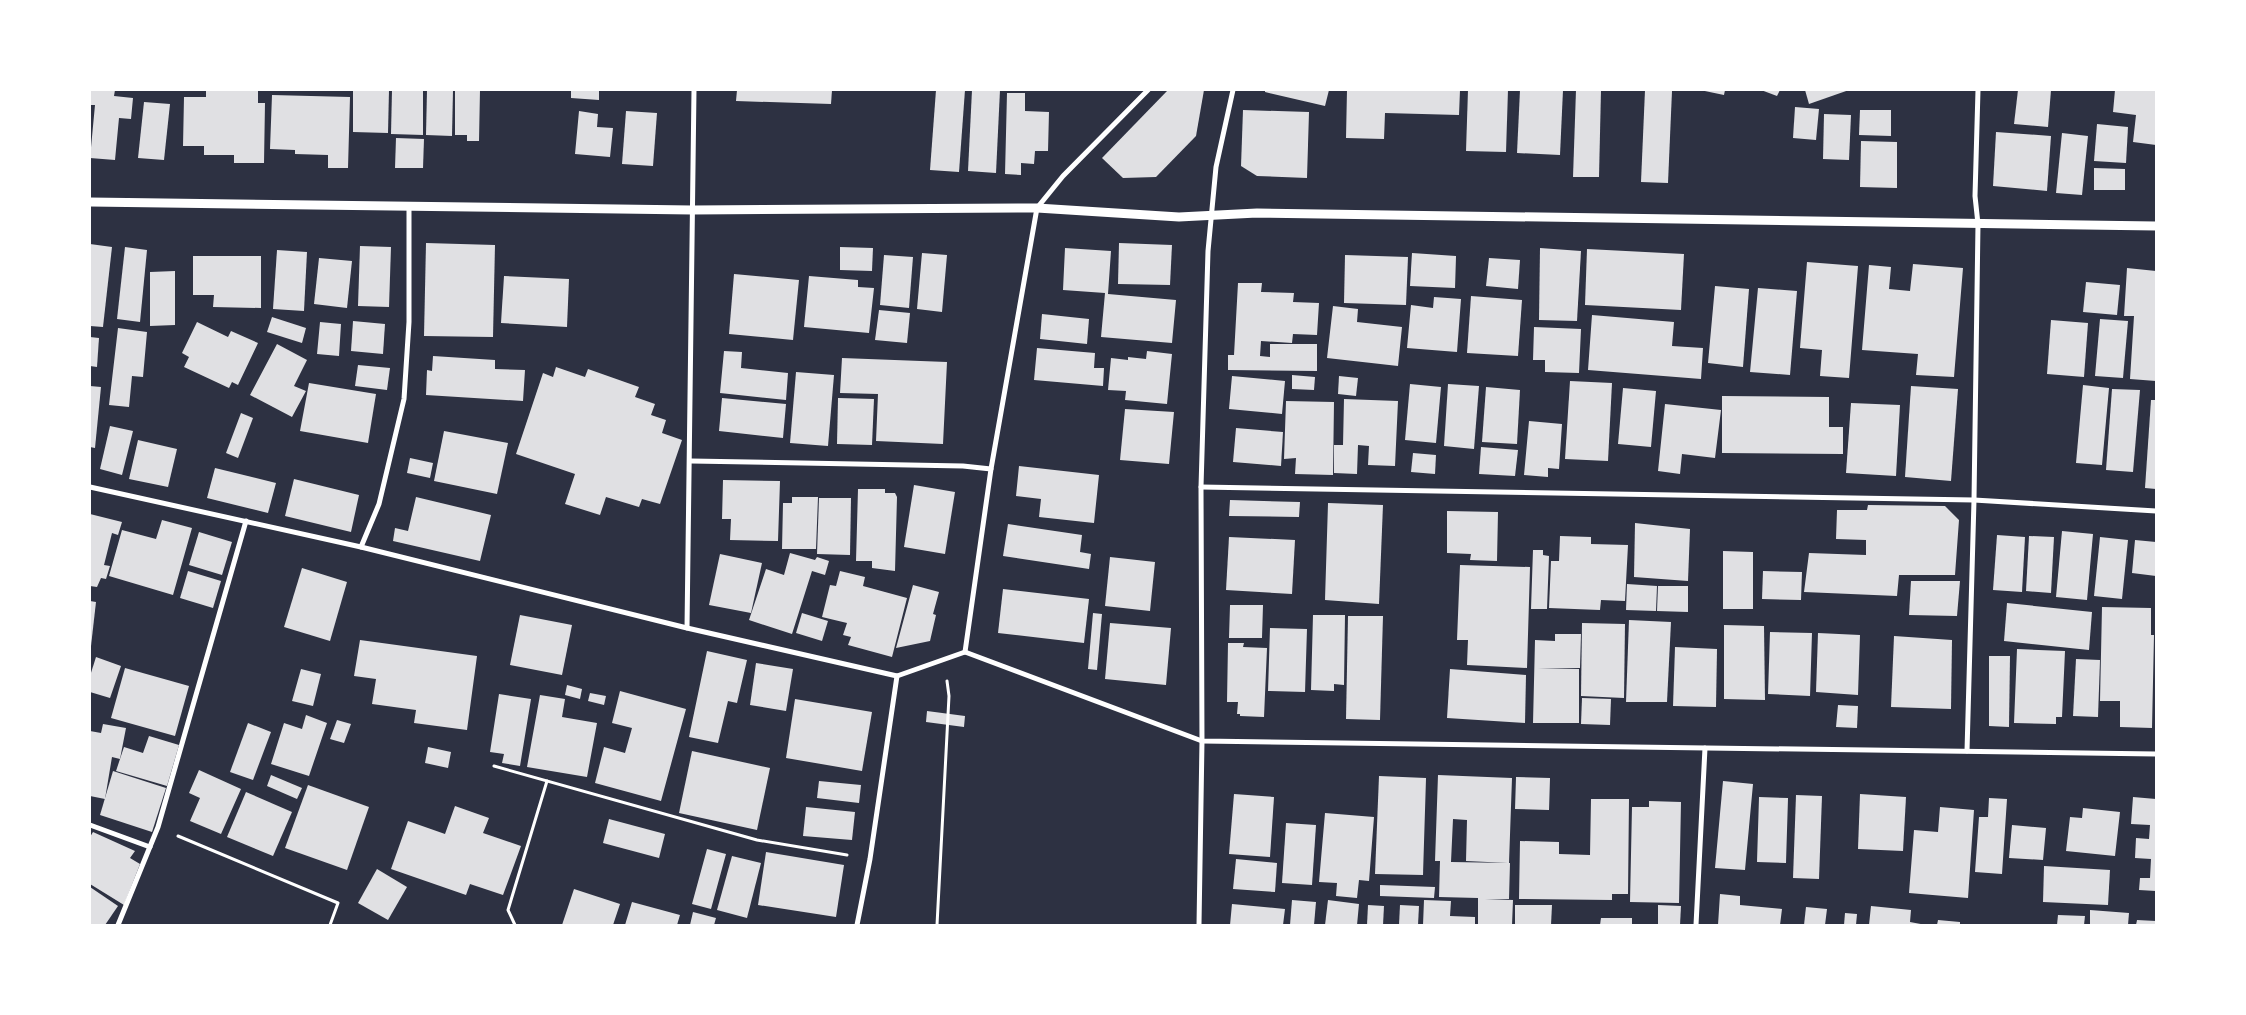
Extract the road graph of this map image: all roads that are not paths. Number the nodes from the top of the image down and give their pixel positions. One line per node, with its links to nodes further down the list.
1 (694, 90): 8 (street)
2 (1148, 90): 7 (street)
3 (1232, 90): 9 (street)
4 (1978, 90): 10 (street)
5 (90, 202): 6 (street)
6 (409, 207): 8 (street); 19 (street)
7 (1037, 208): 8 (street); 9 (street); 13 (street)
8 (692, 210): 12 (street)
9 (1211, 216): 10 (street); 15 (street)
10 (1978, 224): 11 (street); 16 (street)
11 (2156, 226)
12 (690, 461): 13 (street); 20 (street)
13 (991, 469): 21 (street)
14 (90, 487): 18 (street)
15 (1200, 487): 16 (street); 23 (street)
16 (1974, 500): 17 (street); 25 (street)
17 (2156, 511)
18 (246, 522): 19 (street); 28 (street)
19 (362, 547): 20 (street)
20 (687, 628): 22 (street)
21 (965, 652): 22 (street); 23 (street)
22 (897, 676): 30 (street)
23 (1202, 740): 24 (street); 31 (street)
24 (1705, 748): 25 (street); 32 (street)
25 (1967, 752): 26 (street)
26 (2156, 754)
27 (90, 825): 28 (street)
28 (150, 847): 29 (street)
29 (118, 925)
30 (856, 925)
31 (1199, 925)
32 (1696, 925)

